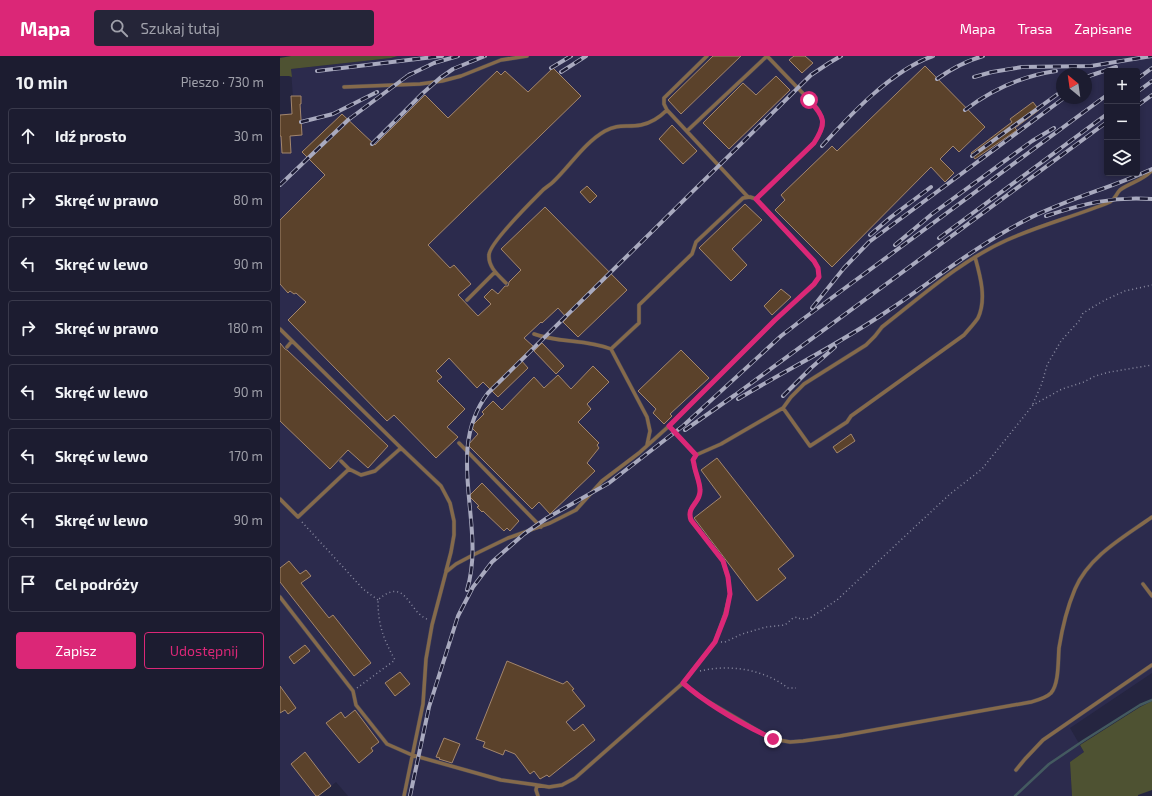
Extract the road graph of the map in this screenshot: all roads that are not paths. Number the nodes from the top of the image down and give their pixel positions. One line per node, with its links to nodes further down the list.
1 (527, 56): 4 (lane)
2 (707, 56): 5 (lane)
3 (767, 56): 6 (lane); 9 (lane)
4 (344, 87)
5 (667, 110): 6 (lane); 11 (lane)
6 (687, 131): 8 (lane)
7 (1152, 170): 10 (lane)
8 (748, 197): 9 (lane); 18 (lane)
9 (756, 199): 20 (lane)
10 (975, 257): 19 (lane); 19 (lane)
11 (495, 272): 12 (lane); 13 (lane)
12 (506, 283)
13 (467, 300)
14 (280, 329): 16 (lane)
15 (534, 334): 18 (lane)
16 (292, 341): 17 (lane); 23 (lane)
17 (287, 347)
18 (611, 349): 22 (lane)
19 (783, 408): 24 (lane)
20 (669, 426): 22 (lane); 24 (lane)
21 (459, 443): 29 (lane)
22 (646, 446): 29 (lane)
23 (401, 448): 26 (lane); 30 (lane)
24 (696, 455): 35 (lane)
25 (341, 460): 26 (lane)
26 (349, 469): 27 (lane)
27 (280, 499)
28 (1152, 517): 35 (lane)
29 (541, 527): 30 (lane)
30 (446, 572): 36 (lane)
31 (1143, 584): 32 (lane)
32 (1152, 596)
33 (280, 597): 36 (lane)
34 (1152, 665): 37 (lane)
35 (683, 683): 38 (lane)
36 (412, 755): 38 (lane); 39 (lane)
37 (1016, 770)
38 (537, 785): 40 (lane)
39 (404, 796)
40 (538, 796)

